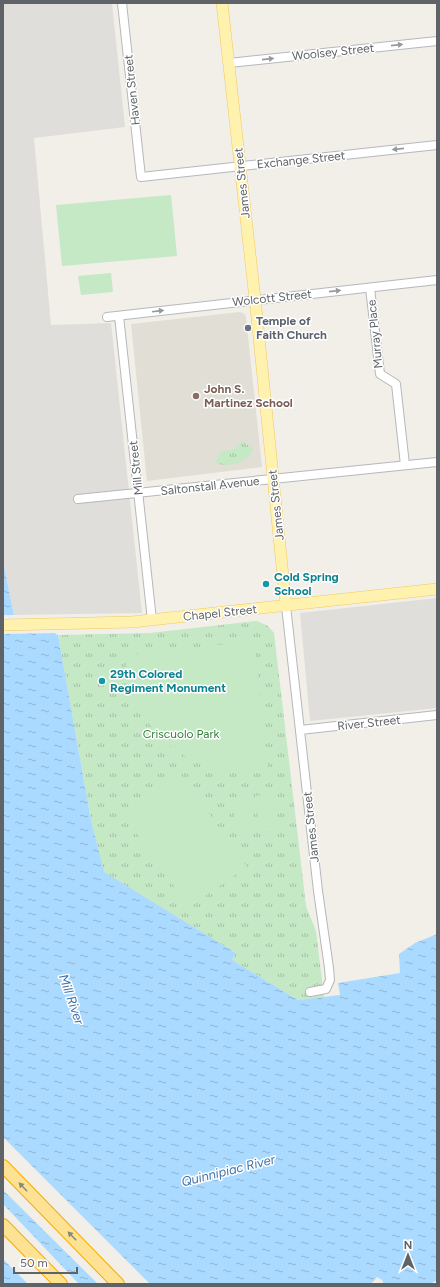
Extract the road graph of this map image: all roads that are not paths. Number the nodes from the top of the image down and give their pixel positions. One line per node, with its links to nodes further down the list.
1 (122, 3): 7 (street, Haven Street)
2 (222, 3): 4 (main road, James Street)
3 (437, 41): 4 (street, Woolsey Street, one-way to 3)
4 (229, 63): 6 (main road, James Street)
5 (437, 145): 6 (street, Exchange Street, one-way to 6)
6 (240, 166): 7 (street, Exchange Street); 10 (main road, James Street)
7 (141, 177)
8 (437, 280): 9 (street, Wolcott Street)
9 (370, 288): 10 (street, Wolcott Street, one-way to 9); 14 (street, Murray Place)
10 (255, 300): 11 (street, Wolcott Street, one-way to 10); 15 (main road, James Street)
11 (119, 316): 12 (street, Wolcott Street); 16 (street, Mill Street)
12 (107, 317)
13 (437, 462): 14 (street, Saltonstall Avenue)
14 (405, 465): 15 (street, Saltonstall Avenue)
15 (274, 479): 16 (street, Saltonstall Avenue); 19 (main road, James Street)
16 (138, 493): 17 (street, Saltonstall Avenue); 20 (street, Mill Street)
17 (78, 499)
18 (437, 589): 19 (main road, Chapel Street)
19 (286, 606): 20 (main road, Chapel Street); 23 (street, James Street)
20 (152, 620): 21 (main road, Chapel Street)
21 (3, 625)
22 (437, 715): 23 (street, River Street)
23 (300, 730): 24 (street, James Street)
24 (310, 992)
25 (3, 1166): 28 (highway, one-way to 25)
26 (3, 1225): 27 (highway)
27 (61, 1284)
28 (118, 1284)

